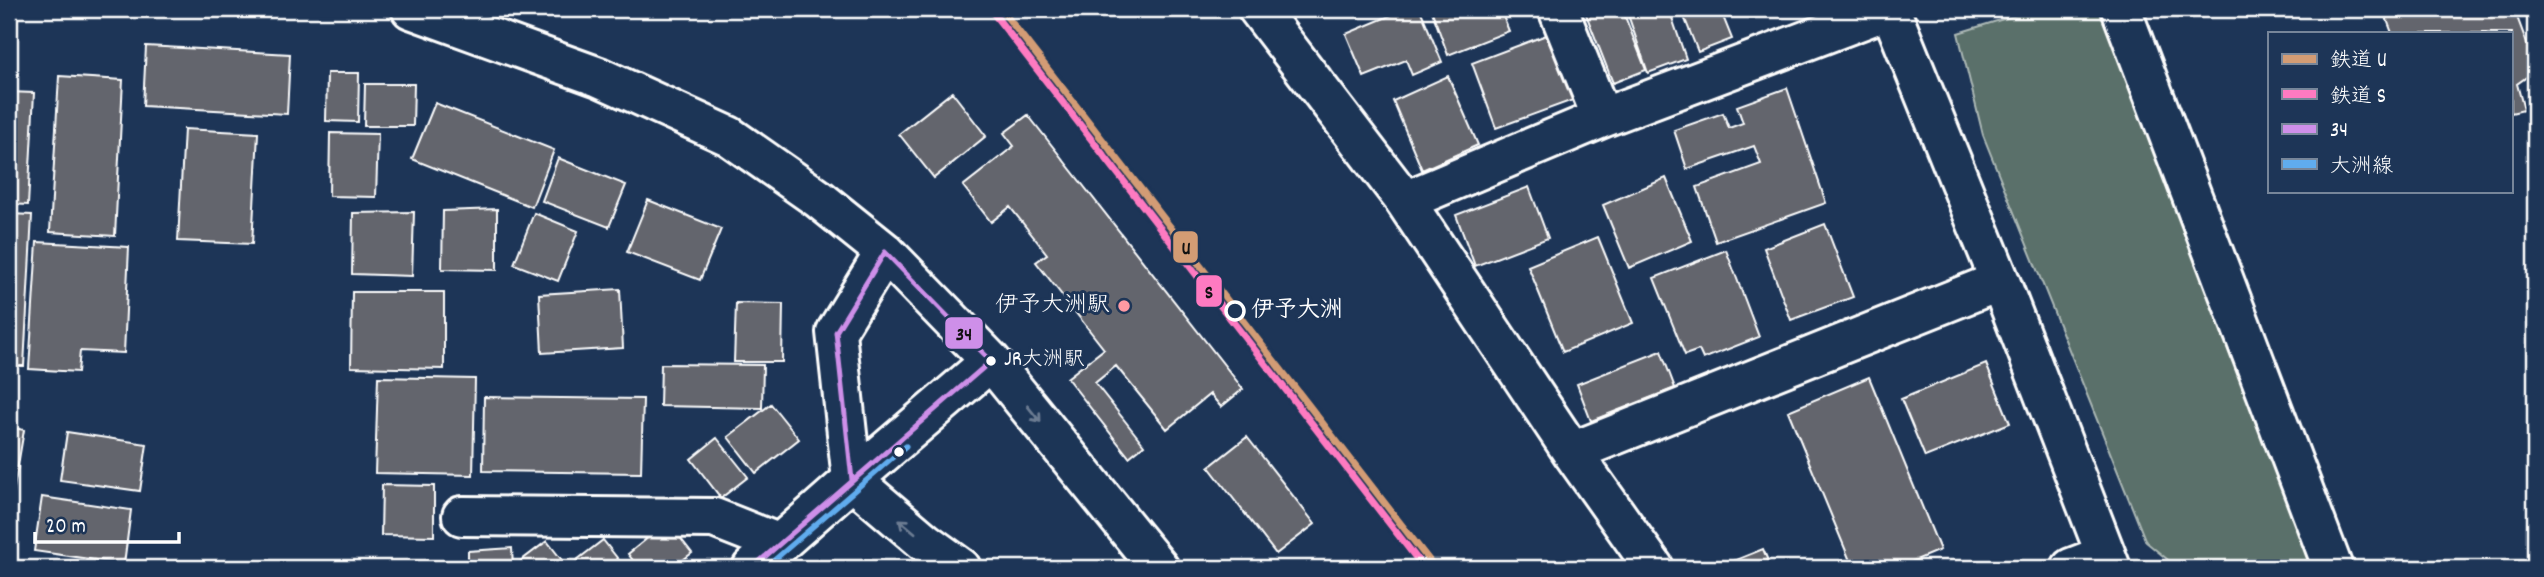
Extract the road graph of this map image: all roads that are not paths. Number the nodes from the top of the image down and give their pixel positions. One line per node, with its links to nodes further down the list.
1 (411, 9): 8 (street)
2 (1258, 9): 7 (street)
3 (1558, 9): 6 (street)
4 (1890, 9): 6 (street); 9 (street)
5 (2121, 9): 20 (street)
6 (1602, 118): 7 (street)
7 (1405, 201): 11 (street)
8 (885, 252): 10 (street); 12 (street)
9 (2000, 281): 11 (street); 15 (street)
10 (991, 361): 12 (street); 18 (street, one-way to 18)
11 (1572, 452): 19 (street)
12 (852, 480): 14 (street); 17 (street, one-way to 12)
13 (462, 516): 14 (street)
14 (780, 544): 16 (street)
15 (2096, 564)
16 (752, 568)
17 (961, 568)
18 (1159, 568)
19 (1654, 568)
20 (2333, 568)

